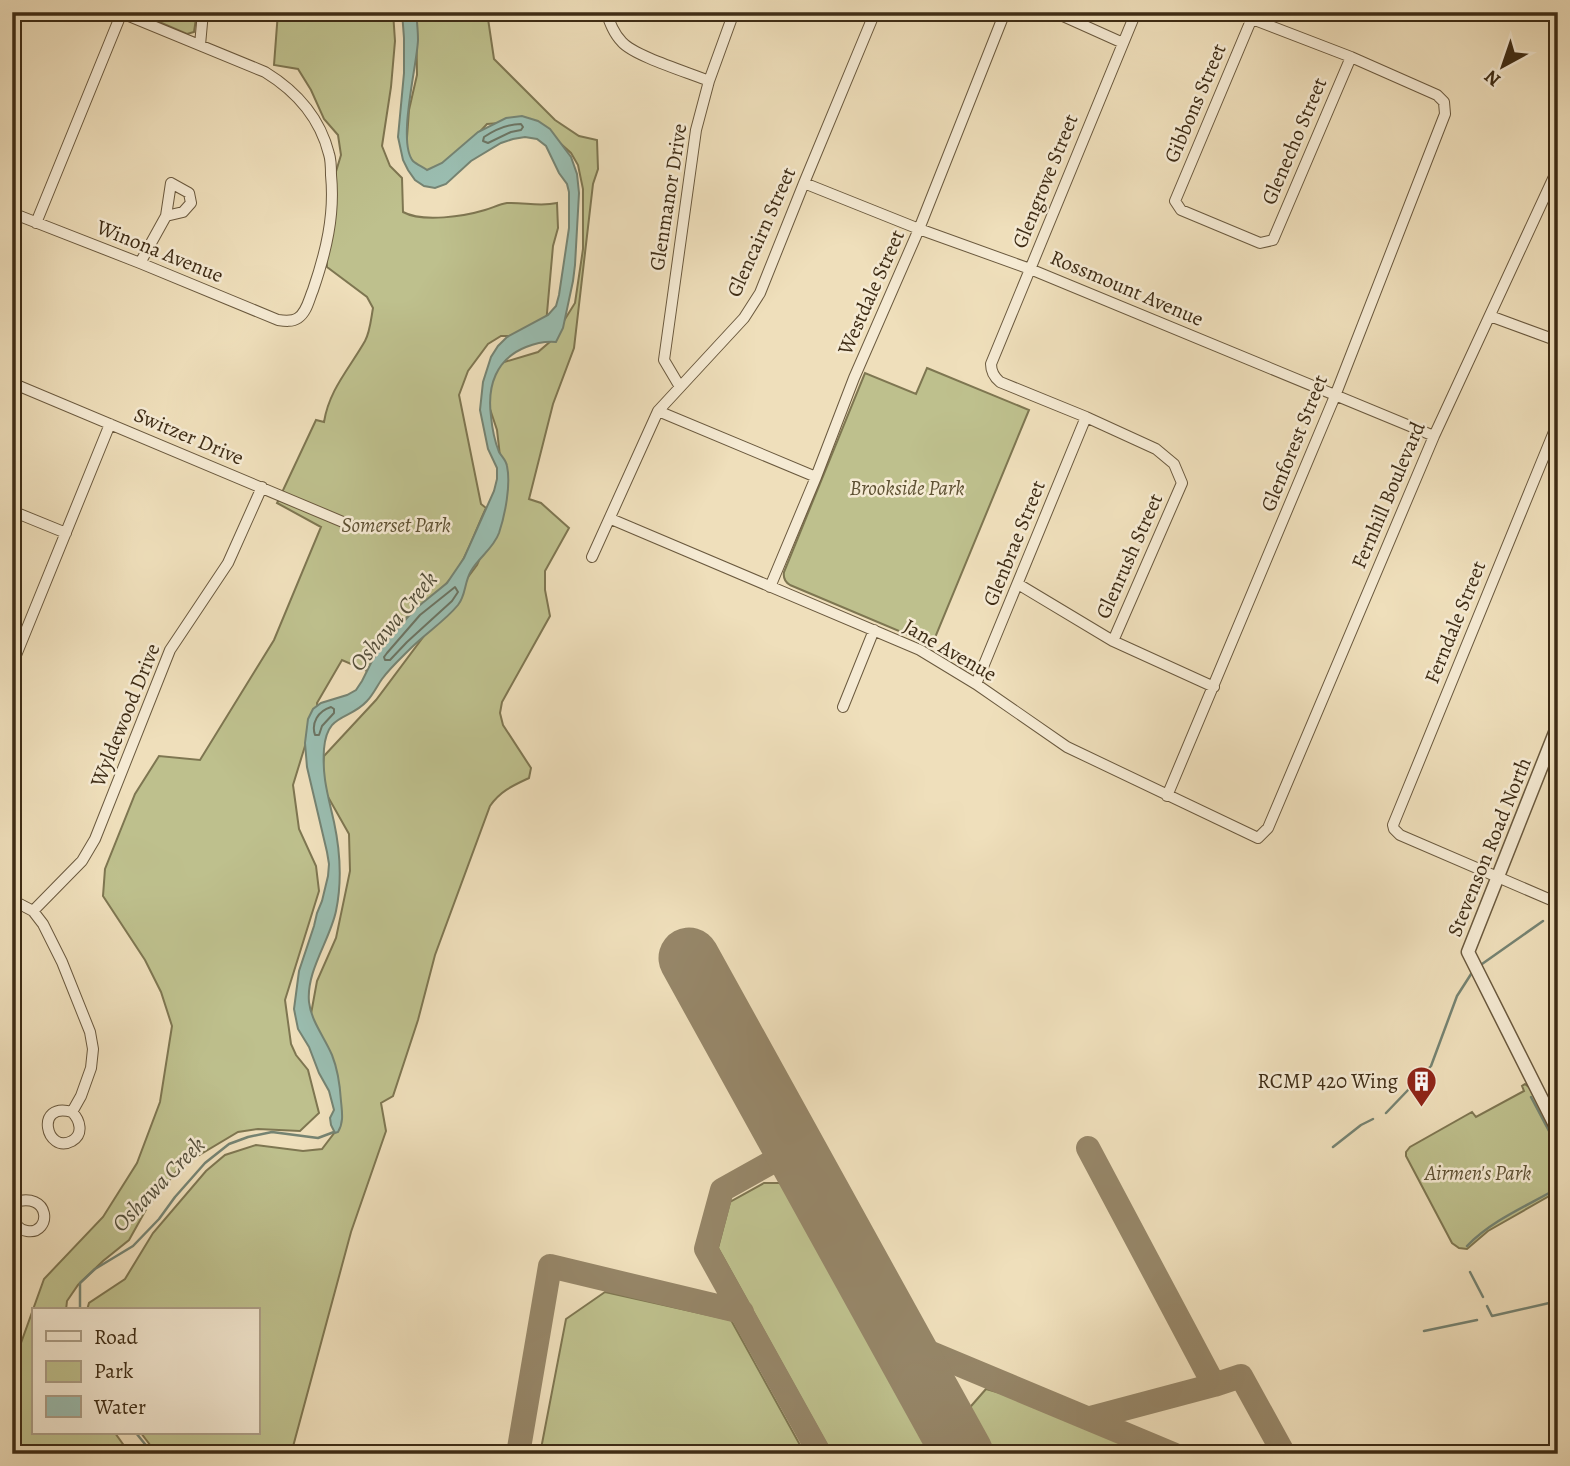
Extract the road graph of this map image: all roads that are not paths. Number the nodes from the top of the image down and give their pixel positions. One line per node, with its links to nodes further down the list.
1 (203, 12): 12 (street)
2 (606, 12): 14 (street)
3 (734, 12): 14 (street, Glenmanor Drive)
4 (875, 12): 16 (street, Glencairn Street)
5 (1005, 12): 20 (street, Westdale Street)
6 (1054, 12): 11 (street)
7 (1136, 12): 11 (street, Glengrove Street)
8 (1234, 12): 10 (street)
9 (121, 13): 12 (street); 19 (street)
10 (1254, 15): 13 (street); 21 (street, Gibbons Street)
11 (1123, 43): 23 (street, Glengrove Street)
12 (200, 45): 22 (street, Winona Avenue)
13 (1351, 57): 21 (street, Glenecho Street); 28 (street, Glenforest Street)
14 (709, 81): 27 (street, Glenmanor Drive)
15 (1558, 168): 24 (street, Fernhill Boulevard)
16 (804, 183): 20 (street, Rossmount Avenue); 27 (street, Glencairn Street)
17 (12, 213): 19 (street, Winona Avenue)
18 (166, 216): 22 (street)
19 (36, 223): 22 (street, Winona Avenue)
20 (919, 229): 23 (street, Rossmount Avenue); 34 (street, Westdale Street)
21 (1273, 240)
22 (140, 263)
23 (1030, 269): 28 (street, Rossmount Avenue); 30 (street, Glengrove Street)
24 (1490, 316): 25 (street); 33 (street, Fernhill Boulevard)
25 (1558, 341)
26 (12, 383): 32 (street, Switzer Drive)
27 (680, 387): 29 (street, Glencairn Street)
28 (1335, 396): 33 (street, Rossmount Avenue); 47 (street, Glenforest Street)
29 (658, 411): 34 (street); 37 (street, Glencairn Street)
30 (1086, 417): 41 (street, Glenbrae Street); 44 (street, Glenrush Street)
31 (1558, 422): 52 (street, Ferndale Street)
32 (110, 424): 35 (street, Switzer Drive); 39 (street)
33 (1434, 436): 51 (street, Fernhill Boulevard)
34 (816, 477): 42 (street, Westdale Street)
35 (262, 487): 38 (street, Switzer Drive); 55 (street, Wyldewood Drive)
36 (12, 511): 39 (street)
37 (611, 519): 40 (street, Glencairn Street); 42 (street, Jane Avenue)
38 (350, 525)
39 (66, 533): 45 (street)
40 (592, 557)
41 (1018, 584): 44 (street); 46 (street, Glenbrae Street)
42 (770, 587): 43 (street, Jane Avenue)
43 (874, 631): 46 (street, Jane Avenue); 48 (street)
44 (1113, 640): 47 (street)
45 (12, 665)
46 (976, 684): 50 (street, Jane Avenue)
47 (1214, 687): 50 (street, Glenforest Street)
48 (843, 707)
49 (1558, 725): 52 (street, Stevenson Road North)
50 (1167, 796): 51 (street, Jane Avenue)
51 (1258, 838)
52 (1499, 876): 54 (street); 57 (street, Stevenson Road North)
53 (12, 900): 55 (street)
54 (1558, 903)
55 (33, 911): 56 (street)
56 (72, 1112)
57 (1558, 1131)
58 (12, 1203): 59 (street)
59 (12, 1216)

